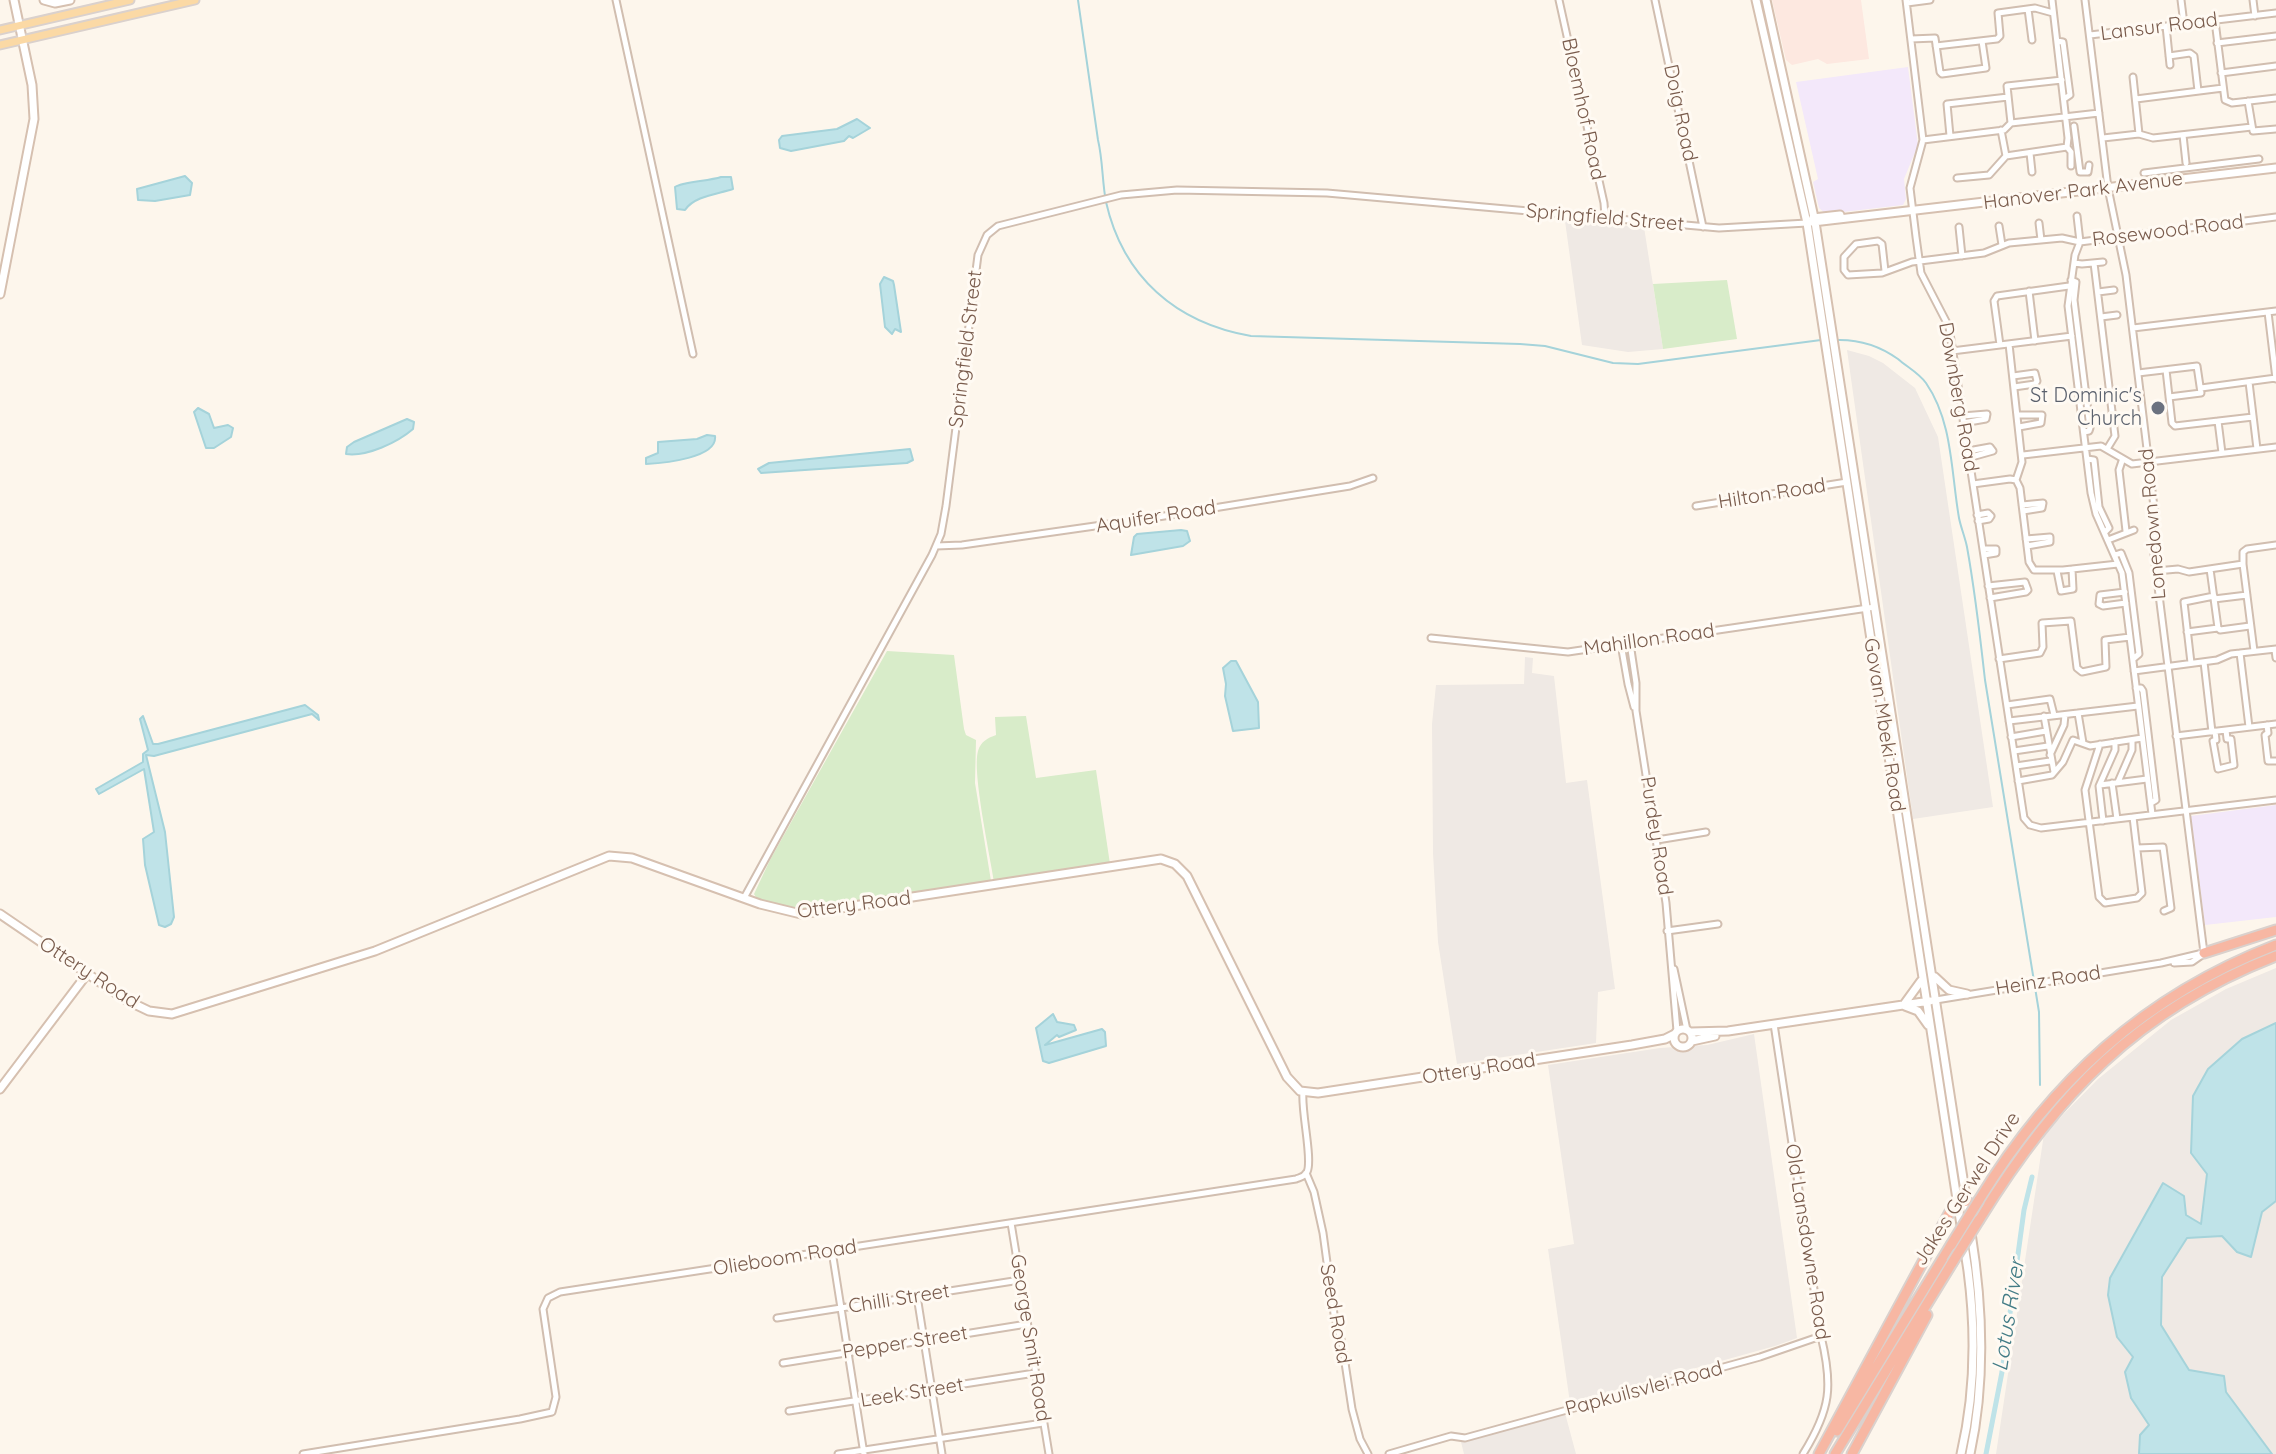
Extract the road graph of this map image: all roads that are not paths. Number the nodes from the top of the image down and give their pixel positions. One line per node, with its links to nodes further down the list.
1 (14, 0): 23 (street)
2 (44, 0): 3 (street)
3 (70, 0)
4 (130, 0): 23 (main road)
5 (195, 0): 29 (main road)
6 (616, 0): 113 (street)
7 (1559, 0): 78 (street, Bloemhof Road)
8 (1655, 0): 83 (street, Doig Road)
9 (1756, 0): 80 (street, Govan Mbeki Road)
10 (1766, 0): 80 (street, Govan Mbeki Road)
11 (1930, 0): 16 (street)
12 (2052, 0): 18 (street)
13 (2085, 0): 26 (street, Lonedown Road)
14 (2181, 0): 22 (street)
15 (2253, 0): 20 (street)
16 (1906, 2): 28 (street, Downberg Road)
17 (2028, 9): 18 (street); 30 (street); 31 (street)
18 (2053, 13): 32 (street)
19 (2276, 13): 20 (street, Lansur Road)
20 (2255, 16): 21 (street, Lansur Road)
21 (2215, 21): 22 (street, Lansur Road); 33 (street)
22 (2184, 24): 24 (street, Lansur Road)
23 (19, 26): 25 (main road); 29 (street)
24 (2166, 26): 26 (street, Lansur Road); 36 (street)
25 (0, 30)
26 (2090, 35): 49 (street, Lonedown Road)
27 (2276, 36): 33 (street)
28 (1911, 39): 35 (street); 61 (street, Downberg Road)
29 (22, 40): 34 (main road); 96 (street)
30 (2032, 40)
31 (1982, 41): 35 (street); 35 (street)
32 (2057, 41): 41 (street); 46 (street)
33 (2217, 43): 39 (street)
34 (0, 45)
35 (1936, 46)
36 (2169, 56): 37 (street); 43 (street)
37 (2170, 65)
38 (2276, 66): 39 (street)
39 (2221, 73): 42 (street)
40 (2133, 77): 47 (street)
41 (2062, 80): 44 (street); 46 (street)
42 (2223, 88): 43 (street); 48 (street)
43 (2198, 91): 47 (street)
44 (2008, 97): 51 (street); 58 (street)
45 (2276, 98): 48 (street)
46 (2064, 99): 50 (street)
47 (2136, 99): 56 (street)
48 (2248, 101): 53 (street)
49 (2099, 113): 50 (street); 60 (street, Lonedown Road)
50 (2066, 117): 51 (street); 59 (street)
51 (2011, 123): 55 (street)
52 (2074, 126): 59 (street)
53 (2252, 127): 54 (street); 57 (street)
54 (2276, 129)
55 (2001, 130): 58 (street); 64 (street)
56 (2139, 134): 57 (street); 60 (street)
57 (2183, 135): 66 (street)
58 (1950, 136): 61 (street)
59 (2072, 137): 62 (street); 67 (street)
60 (2103, 138): 75 (street, Lonedown Road)
61 (1923, 140): 76 (street, Downberg Road)
62 (2067, 147): 63 (street); 68 (street)
63 (2030, 153): 64 (street); 71 (street)
64 (2006, 156): 73 (street)
65 (2259, 159): 70 (street)
66 (2186, 163)
67 (2089, 165)
68 (2071, 166)
69 (2276, 168): 74 (street, Hanover Park Avenue)
70 (2170, 169): 72 (street); 74 (street)
71 (2032, 172)
72 (2144, 173)
73 (1957, 178)
74 (2171, 181): 75 (street, Hanover Park Avenue)
75 (2108, 188): 76 (street, Hanover Park Avenue); 85 (street, Lonedown Road)
76 (1913, 212): 80 (street, Hanover Park Avenue); 90 (street, Downberg Road)
77 (2077, 216): 87 (street)
78 (1605, 217): 83 (street, Springfield Street); 154 (street, Springfield Street)
79 (2276, 217): 85 (street, Rosewood Road)
80 (1808, 221): 83 (street, Springfield Street); 107 (street, Govan Mbeki Road)
81 (2039, 223): 86 (street)
82 (1999, 226): 88 (street)
83 (1703, 227)
84 (1959, 227): 89 (street)
85 (2117, 236): 87 (street, Rosewood Road); 104 (street, Lonedown Road)
86 (2041, 240): 87 (street, Rosewood Road); 88 (street, Rosewood Road)
87 (2080, 242): 92 (street)
88 (2002, 245): 89 (street, Rosewood Road)
89 (1962, 256): 90 (street, Rosewood Road)
90 (1919, 262): 94 (street, Rosewood Road); 112 (street, Downberg Road)
91 (2103, 262): 93 (street)
92 (2074, 263): 93 (street); 95 (street)
93 (2094, 263): 99 (street)
94 (1885, 271): 94 (street, Rosewood Road)
95 (2070, 283): 98 (street); 105 (street); 132 (street)
96 (0, 290)
97 (2114, 290): 99 (street)
98 (2029, 291): 106 (street); 109 (street)
99 (2098, 292): 103 (street)
100 (2276, 311): 101 (street)
101 (2268, 312): 104 (street); 119 (street)
102 (2117, 315): 103 (street)
103 (2101, 317): 111 (street)
104 (2133, 328): 115 (street, Lonedown Road)
105 (2072, 336): 106 (street); 132 (street)
106 (2035, 341): 108 (street)
107 (1829, 343): 143 (street, Govan Mbeki Road); 168 (street, Govan Mbeki Road)
108 (2009, 344): 109 (street); 117 (street)
109 (2000, 345): 112 (street)
110 (2114, 349): 111 (street)
111 (2105, 350): 118 (street)
112 (1952, 351): 144 (street, Downberg Road)
113 (693, 354)
114 (2166, 370): 115 (street); 122 (street); 123 (street)
115 (2138, 373): 140 (street, Lonedown Road)
116 (2117, 375): 118 (street)
117 (2013, 376): 121 (street); 121 (street)
118 (2108, 376): 125 (street)
119 (2276, 379): 120 (street)
120 (2249, 382): 122 (street); 127 (street)
121 (2014, 387): 126 (street)
122 (2201, 388): 123 (street)
123 (2169, 397): 128 (street)
124 (2120, 401): 125 (street)
125 (2112, 402): 131 (street)
126 (2018, 415): 130 (street); 130 (street)
127 (2253, 417): 128 (street); 136 (street)
128 (2218, 421): 137 (street)
129 (2124, 426): 131 (street)
130 (2019, 427): 138 (street)
131 (2115, 428): 135 (street)
132 (2084, 432): 134 (street)
133 (2276, 447): 136 (street)
134 (2086, 448): 135 (street); 138 (street); 152 (street)
135 (2107, 449): 139 (street)
136 (2257, 449): 137 (street)
137 (2222, 453): 140 (street)
138 (2023, 455): 142 (street)
139 (2122, 461): 140 (street); 146 (street)
140 (2148, 462): 161 (street, Lonedown Road)
141 (1373, 478): 154 (street, Aquifer Road)
142 (2016, 480): 144 (street); 160 (street)
143 (1847, 482): 147 (street, Hilton Road); 168 (street, Govan Mbeki Road)
144 (1973, 484): 162 (street, Downberg Road)
145 (2130, 488): 146 (street)
146 (2121, 489): 149 (street)
147 (1696, 506)
148 (2135, 513): 149 (street)
149 (2124, 514): 151 (street)
150 (2134, 530): 151 (street)
151 (2126, 531): 152 (street)
152 (2108, 540): 155 (street)
153 (2276, 545): 157 (street)
154 (936, 546): 233 (street, Springfield Street)
155 (2115, 555): 156 (street); 181 (street)
156 (2119, 564): 158 (street); 163 (street)
157 (2243, 564): 159 (street); 164 (street)
158 (2072, 569): 160 (street); 160 (street)
159 (2210, 569): 161 (street); 166 (street)
160 (2057, 571)
161 (2156, 571): 184 (street, Lonedown Road)
162 (1988, 586): 165 (street, Downberg Road); 165 (street)
163 (2125, 592): 167 (street); 167 (street)
164 (2247, 595): 166 (street); 169 (street)
165 (1990, 598): 180 (street, Downberg Road)
166 (2214, 598): 170 (street); 171 (street)
167 (2126, 603): 172 (street)
168 (1870, 608): 174 (street, Mahillon Road); 246 (street, Govan Mbeki Road); 248 (street, Govan Mbeki Road)
169 (2250, 626): 170 (street); 177 (street)
170 (2218, 628): 171 (street)
171 (2187, 632): 183 (street)
172 (2130, 637): 180 (street); 181 (street)
173 (1431, 638): 175 (street, Mahillon Road)
174 (1630, 643): 175 (street, Mahillon Road); 189 (street, Purdey Road)
175 (1621, 644): 189 (street, Purdey Road)
176 (2276, 650): 177 (street); 179 (street)
177 (2254, 651): 178 (street)
178 (2240, 653): 182 (street); 197 (street)
179 (2276, 658)
180 (1999, 659): 187 (street, Downberg Road)
181 (2133, 659): 185 (street)
182 (2204, 662): 183 (street); 200 (street)
183 (2191, 663): 184 (street)
184 (2168, 666): 185 (street); 203 (street, Lonedown Road)
185 (2134, 671): 186 (street)
186 (2136, 688): 188 (street); 223 (street)
187 (2007, 705): 191 (street); 194 (street, Downberg Road)
188 (2138, 706): 190 (street); 205 (street)
189 (1636, 711): 231 (street, Purdey Road)
190 (2078, 713): 192 (street); 210 (street)
191 (2054, 715): 192 (street); 193 (street)
192 (2065, 715): 214 (street)
193 (2044, 716): 194 (street); 199 (street)
194 (2009, 721): 204 (street, Downberg Road)
195 (2276, 724): 196 (street)
196 (2267, 725): 197 (street); 201 (street)
197 (2249, 727): 198 (street)
198 (2226, 730): 200 (street); 206 (street)
199 (2046, 731): 204 (street); 212 (street)
200 (2214, 732): 203 (street); 208 (street)
201 (2268, 733): 202 (street); 215 (street)
202 (2276, 733)
203 (2176, 736): 224 (street, Lonedown Road)
204 (2011, 737): 213 (street, Downberg Road)
205 (2142, 738): 207 (street); 218 (street)
206 (2227, 739): 208 (street); 208 (street)
207 (2132, 740): 209 (street); 220 (street)
208 (2216, 740)
209 (2115, 742): 211 (street); 221 (street)
210 (2083, 743): 211 (street); 217 (street)
211 (2100, 744): 229 (street)
212 (2048, 746): 213 (street); 214 (street)
213 (2014, 751): 216 (street, Downberg Road)
214 (2050, 758): 216 (street); 217 (street)
215 (2276, 761)
216 (2016, 766): 219 (street, Downberg Road)
217 (2054, 772): 219 (street)
218 (2147, 779): 220 (street); 223 (street)
219 (2018, 781): 229 (street, Downberg Road)
220 (2115, 783): 221 (street); 227 (street)
221 (2100, 785): 228 (street)
222 (2276, 800): 224 (street)
223 (2151, 803): 225 (street)
224 (2186, 810): 225 (street); 239 (street, Lonedown Road)
225 (2152, 814): 226 (street)
226 (2133, 817): 227 (street); 232 (street)
227 (2117, 819): 228 (street)
228 (2103, 821): 229 (street)
229 (2089, 822): 232 (street)
230 (1706, 832): 231 (street)
231 (1657, 840): 238 (street, Purdey Road)
232 (2137, 848): 234 (street)
233 (744, 898): 247 (street, Ottery Road); 260 (street, Ottery Road)
234 (2164, 911)
235 (0, 914): 247 (street, Ottery Road)
236 (1718, 924): 238 (street)
237 (2276, 930): 241 (highway)
238 (1667, 931): 244 (street, Purdey Road)
239 (2201, 937): 241 (street, Lonedown Road); 242 (street)
240 (2276, 945): 289 (highway, Jakes Gerwel Drive, bridge)
241 (2204, 953): 242 (street, Heinz Road); 245 (street, Heinz Road)
242 (2190, 956): 245 (street, Heinz Road)
243 (2276, 956): 265 (highway, Jakes Gerwel Drive, bridge)
244 (1671, 961): 255 (street, Purdey Road); 256 (street, Purdey Road)
245 (2161, 963): 249 (street, Heinz Road)
246 (1932, 972): 249 (street); 250 (street, Govan Mbeki Road)
247 (87, 974): 259 (street)
248 (1922, 979): 251 (street, Govan Mbeki Road); 252 (street)
249 (1967, 994): 250 (street, Heinz Road)
250 (1936, 1000): 251 (street); 262 (street, Govan Mbeki Road)
251 (1926, 1002): 252 (street); 254 (street, Govan Mbeki Road)
252 (1902, 1005): 253 (street); 254 (street)
253 (1774, 1024): 256 (street); 271 (street, Old Lansdowne Road)
254 (1929, 1026): 262 (street, Govan Mbeki Road)
255 (1676, 1032): 256 (street, Ottery Road); 257 (street, Ottery Road); 258 (street)
256 (1690, 1034): 258 (street, Ottery Road)
257 (1632, 1045): 258 (street, Ottery Road); 260 (street, Ottery Road)
258 (1677, 1045)
259 (0, 1089)
260 (1303, 1093): 261 (street)
261 (1306, 1173): 263 (street, Olieboom Road); 286 (street, Seed Road)
262 (1962, 1202): 289 (highway); 292 (street, Govan Mbeki Road); 293 (street, Govan Mbeki Road)
263 (1011, 1223): 264 (street, Olieboom Road); 266 (street, George Smit Road)
264 (832, 1251): 268 (street); 282 (street, Olieboom Road)
265 (1951, 1266): 290 (highway, Jakes Gerwel Drive); 291 (highway)
266 (1020, 1280): 267 (street, Chilli Street); 270 (street, George Smit Road)
267 (917, 1296): 268 (street, Chilli Street); 272 (street)
268 (841, 1308): 269 (street, Chilli Street); 273 (street)
269 (777, 1318)
270 (1027, 1324): 272 (street, Pepper Street); 275 (street, George Smit Road)
271 (1821, 1336): 287 (street, Papkuilsvlei Road); 288 (street, Old Lansdowne Road)
272 (924, 1340): 273 (street, Pepper Street); 276 (street)
273 (848, 1352): 274 (street, Pepper Street); 277 (street)
274 (783, 1363)
275 (1035, 1373): 276 (street, Leek Street); 279 (street, George Smit Road)
276 (931, 1389): 277 (street, Leek Street); 280 (street)
277 (855, 1402): 278 (street, Leek Street); 281 (street)
278 (789, 1411)
279 (1043, 1423): 280 (street); 285 (street, George Smit Road)
280 (940, 1439): 281 (street); 284 (street)
281 (863, 1452): 283 (street)
282 (303, 1454)
283 (838, 1454)
284 (942, 1454)
285 (1049, 1454)
286 (1368, 1454)
287 (1389, 1454)
288 (1803, 1454)
289 (1821, 1454)
290 (1835, 1454)
291 (1852, 1454)
292 (1961, 1454)
293 (1970, 1454)

